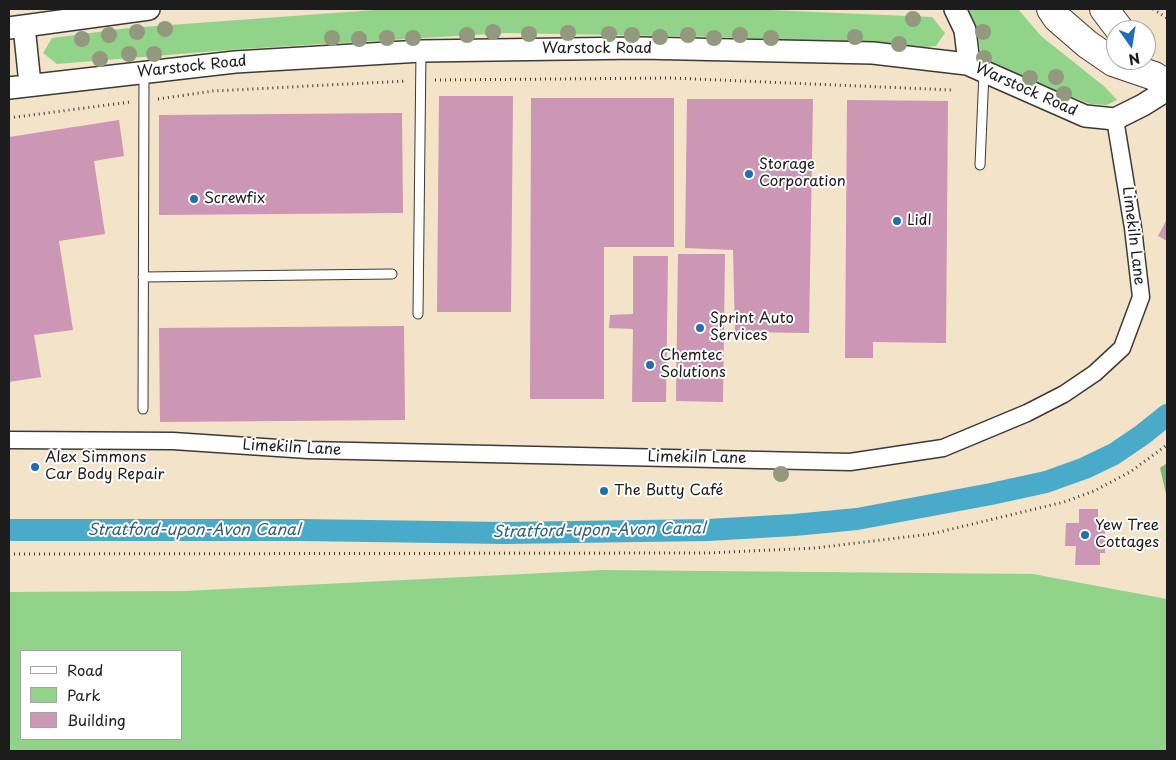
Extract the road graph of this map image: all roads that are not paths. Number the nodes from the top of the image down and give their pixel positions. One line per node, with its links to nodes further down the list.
1 (149, 9): 6 (street)
2 (954, 9): 8 (street)
3 (1051, 9): 10 (highway)
4 (1104, 9): 5 (highway)
5 (1112, 20)
6 (16, 27): 11 (street)
7 (421, 51): 8 (street, Warstock Road); 9 (street, Warstock Road); 17 (lane)
8 (976, 68): 13 (street, Warstock Road); 14 (lane)
9 (144, 72): 11 (street, Warstock Road); 16 (lane)
10 (1158, 78): 13 (street)
11 (30, 84): 12 (street, Warstock Road)
12 (9, 88)
13 (1115, 119): 19 (street, Limekiln Lane)
14 (980, 165)
15 (392, 274): 16 (lane)
16 (143, 277): 18 (lane)
17 (418, 314)
18 (143, 409)
19 (9, 440)

